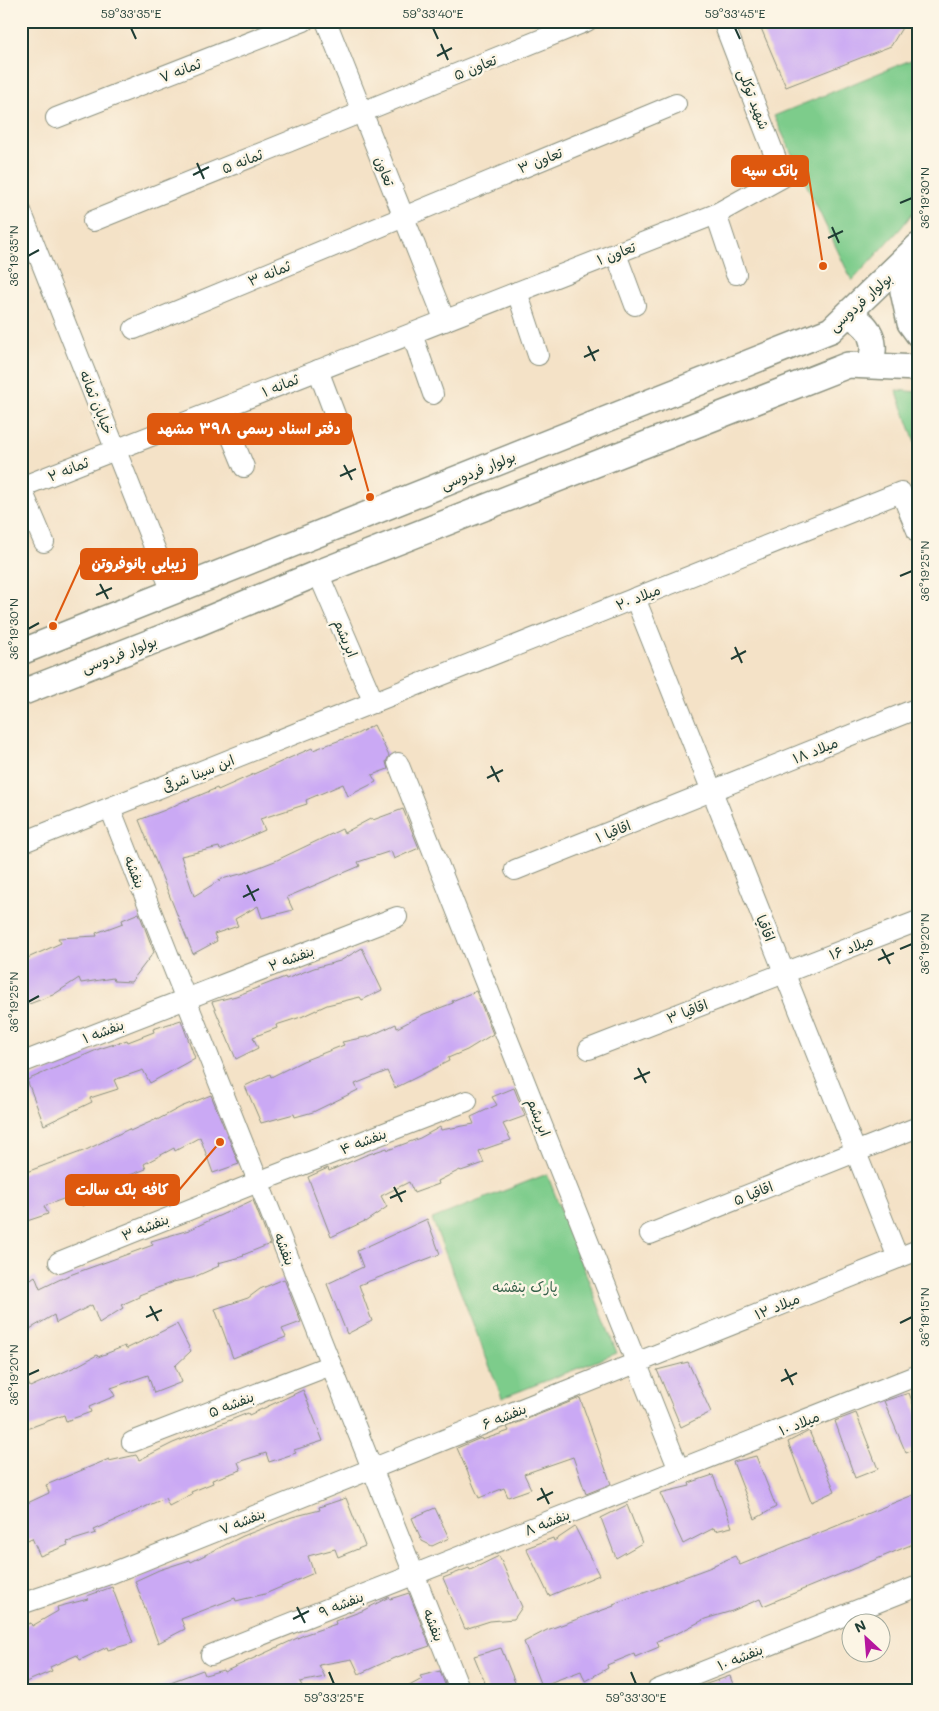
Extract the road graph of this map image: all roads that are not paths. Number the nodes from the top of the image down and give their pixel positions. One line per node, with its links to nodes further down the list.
1 (304, 21): 7 (street, ثمانه ۷)
2 (326, 21): 6 (street, تعاون)
3 (587, 21): 6 (street, تعاون ۵)
4 (723, 21): 8 (street, شهید توکلی)
5 (676, 104): 11 (street, تعاون ۳)
6 (362, 112): 11 (street, تعاون); 12 (street, ثمانه ۵)
7 (56, 118)
8 (783, 177): 10 (street, تعاون ۱)
9 (21, 211): 30 (street, خیابان ثمانه)
10 (716, 214): 14 (street, تعاون ۱); 15 (street)
11 (404, 217): 19 (street, تعاون); 20 (street, ثمانه ۳)
12 (93, 221)
13 (915, 250): 18 (main road, بولوار فردوسی); 22 (main road)
14 (616, 254): 16 (street, تعاون ۱); 17 (street)
15 (736, 274)
16 (516, 292): 19 (street, تعاون ۱); 23 (street)
17 (635, 305)
18 (847, 316): 24 (main road); 36 (main road, بولوار فردوسی)
19 (445, 320): 21 (street, ثمانه ۱)
20 (134, 329)
21 (412, 334): 26 (street, ثمانه ۱); 27 (street)
22 (918, 334)
23 (538, 355)
24 (869, 365): 25 (main road, بولوار فردوسی); 35 (main road, بولوار فردوسی)
25 (918, 368)
26 (318, 370): 28 (street, ثمانه ۱); 29 (street)
27 (433, 394)
28 (220, 409): 30 (street, ثمانه ۱); 31 (street)
29 (340, 428)
30 (116, 450): 32 (street, ثمانه ۲); 36 (street, خیابان ثمانه)
31 (244, 467)
32 (21, 488): 34 (street)
33 (918, 533): 37 (street, میلاد ۲۰)
34 (44, 542)
35 (318, 574): 39 (main road, بولوار فردوسی); 40 (street, ابریشم)
36 (172, 592): 38 (main road, بولوار فردوسی)
37 (635, 598): 40 (street, میلاد ۲۰); 43 (street, اقاقیا)
38 (21, 652)
39 (21, 693)
40 (374, 703): 44 (street, ابن سینا شرقی)
41 (918, 708): 43 (street, میلاد ۱۸)
42 (398, 764): 61 (street, ابریشم)
43 (712, 791): 46 (street, اقاقیا ۱); 49 (street, اقاقیا)
44 (110, 808): 45 (street, ابن سینا شرقی); 50 (street, بنفشه)
45 (21, 843)
46 (515, 870)
47 (398, 917): 50 (street, بنفشه ۲)
48 (918, 921): 49 (street, میلاد ۱۶)
49 (784, 973): 51 (street, اقاقیا ۳); 55 (street, اقاقیا)
50 (186, 999): 52 (street, بنفشه ۱); 56 (street, بنفشه)
51 (590, 1049)
52 (21, 1063)
53 (467, 1101): 56 (street, بنفشه ۴)
54 (918, 1127): 55 (street, اقاقیا ۵)
55 (856, 1152): 57 (street, اقاقیا ۵); 59 (street, اقاقیا)
56 (258, 1182): 60 (street, بنفشه ۳); 62 (street, بنفشه)
57 (650, 1234)
58 (918, 1250): 59 (street, میلاد ۱۲)
59 (898, 1258): 61 (street, میلاد ۱۲)
60 (59, 1262)
61 (637, 1363): 65 (street, بنفشه ۶); 66 (street, ابریشم)
62 (331, 1365): 64 (street, بنفشه ۵); 65 (street, بنفشه)
63 (918, 1375): 66 (street, میلاد ۱۰)
64 (132, 1442)
65 (372, 1469): 67 (street, بنفشه); 69 (street, بنفشه ۷)
66 (679, 1470): 67 (street, بنفشه ۸)
67 (414, 1575): 70 (street, بنفشه ۹); 71 (street, بنفشه)
68 (918, 1586): 72 (street, بنفشه ۱۰)
69 (21, 1604)
70 (211, 1655)
71 (460, 1690)
72 (657, 1690)

